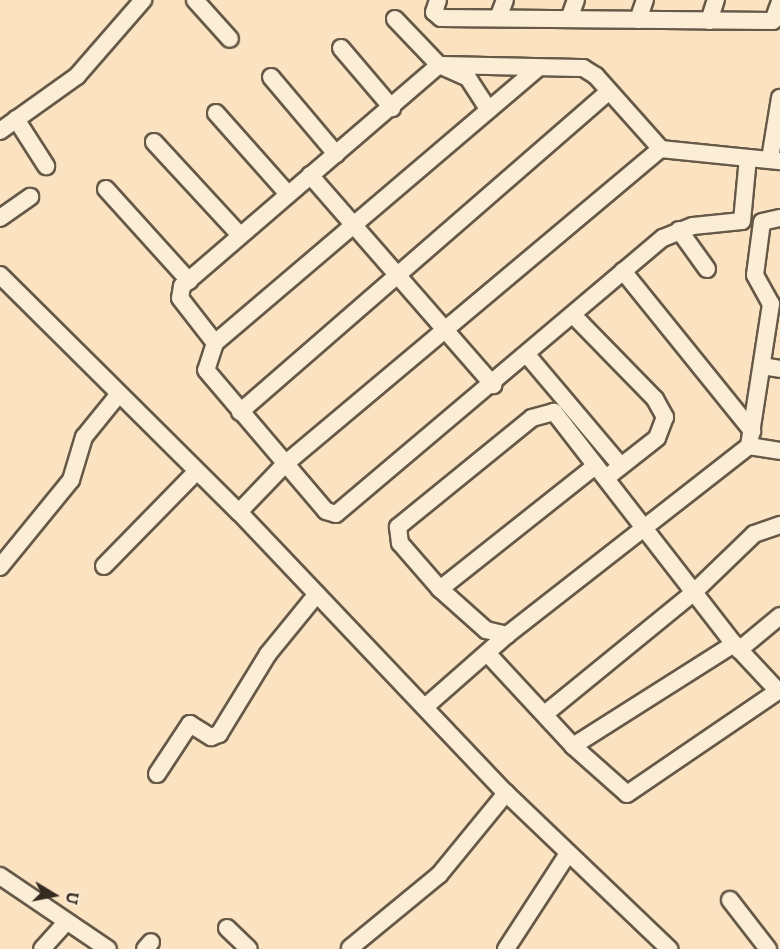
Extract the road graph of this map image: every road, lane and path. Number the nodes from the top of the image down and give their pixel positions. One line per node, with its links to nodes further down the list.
1 (143, 0): 24 (street)
2 (195, 0): 14 (street)
3 (438, 0): 9 (street)
4 (505, 0): 9 (street)
5 (576, 0): 10 (street)
6 (645, 0): 12 (street)
7 (716, 0): 13 (street)
8 (780, 2): 13 (street)
9 (498, 18): 10 (street)
10 (569, 19): 12 (street)
11 (395, 20): 16 (street)
12 (638, 20): 13 (street)
13 (709, 21)
14 (230, 39)
15 (341, 48): 21 (street)
16 (439, 65): 17 (street); 21 (street); 22 (street)
17 (537, 69): 19 (street); 22 (street)
18 (271, 76): 28 (street)
19 (609, 91): 27 (street); 44 (street)
20 (780, 98): 30 (street)
21 (392, 108): 28 (street)
22 (489, 110): 38 (street)
23 (216, 113): 34 (street)
24 (16, 119): 25 (street); 31 (street)
25 (0, 131)
26 (154, 142): 40 (street)
27 (661, 149): 29 (street); 48 (street)
28 (336, 154): 32 (street)
29 (748, 158): 30 (street); 39 (street)
30 (775, 160)
31 (46, 166)
32 (310, 175): 34 (street); 38 (street)
33 (106, 189): 45 (street)
34 (287, 193): 40 (street)
35 (30, 197): 36 (street)
36 (0, 218)
37 (780, 218): 46 (street)
38 (353, 228): 44 (street); 49 (street)
39 (679, 230): 41 (street); 42 (street)
40 (239, 234): 45 (street)
41 (707, 269)
42 (623, 271): 47 (street); 56 (street)
43 (0, 275): 54 (street)
44 (397, 276): 48 (street); 55 (street)
45 (189, 281): 49 (street)
46 (773, 295): 51 (street)
47 (574, 316): 50 (street); 59 (street)
48 (445, 330): 53 (street); 58 (street)
49 (215, 343): 55 (street)
50 (528, 356): 53 (street); 59 (street)
51 (762, 366): 52 (street); 56 (street)
52 (780, 369)
53 (492, 385): 58 (street)
54 (119, 394): 60 (street); 66 (street)
55 (240, 412): 58 (street)
56 (750, 439): 57 (street); 64 (street)
57 (780, 451)
58 (285, 464): 62 (street)
59 (620, 465): 61 (street)
60 (196, 472): 62 (street); 65 (street)
61 (601, 472): 64 (street); 67 (street); 67 (street)
62 (238, 512): 69 (street)
63 (780, 525): 68 (street)
64 (644, 530): 68 (street); 71 (street)
65 (104, 566)
66 (0, 567)
67 (440, 590): 71 (street)
68 (693, 593): 72 (street); 76 (street)
69 (317, 594): 75 (street); 78 (street)
70 (780, 616): 72 (street)
71 (507, 635): 73 (street)
72 (736, 647): 74 (street); 77 (street)
73 (487, 652): 75 (street); 76 (street)
74 (779, 691): 77 (street)
75 (425, 707): 79 (street)
76 (546, 713): 77 (street)
77 (573, 746)
78 (157, 774)
79 (506, 793): 80 (street); 86 (street)
80 (567, 855): 89 (street); 90 (street)
81 (0, 876): 83 (street)
82 (730, 900): 91 (street)
83 (66, 922): 87 (street); 88 (street)
84 (227, 928): 85 (street)
85 (245, 948)
86 (350, 948)
87 (42, 949)
88 (108, 949)
89 (506, 949)
90 (669, 949)
91 (768, 949)

